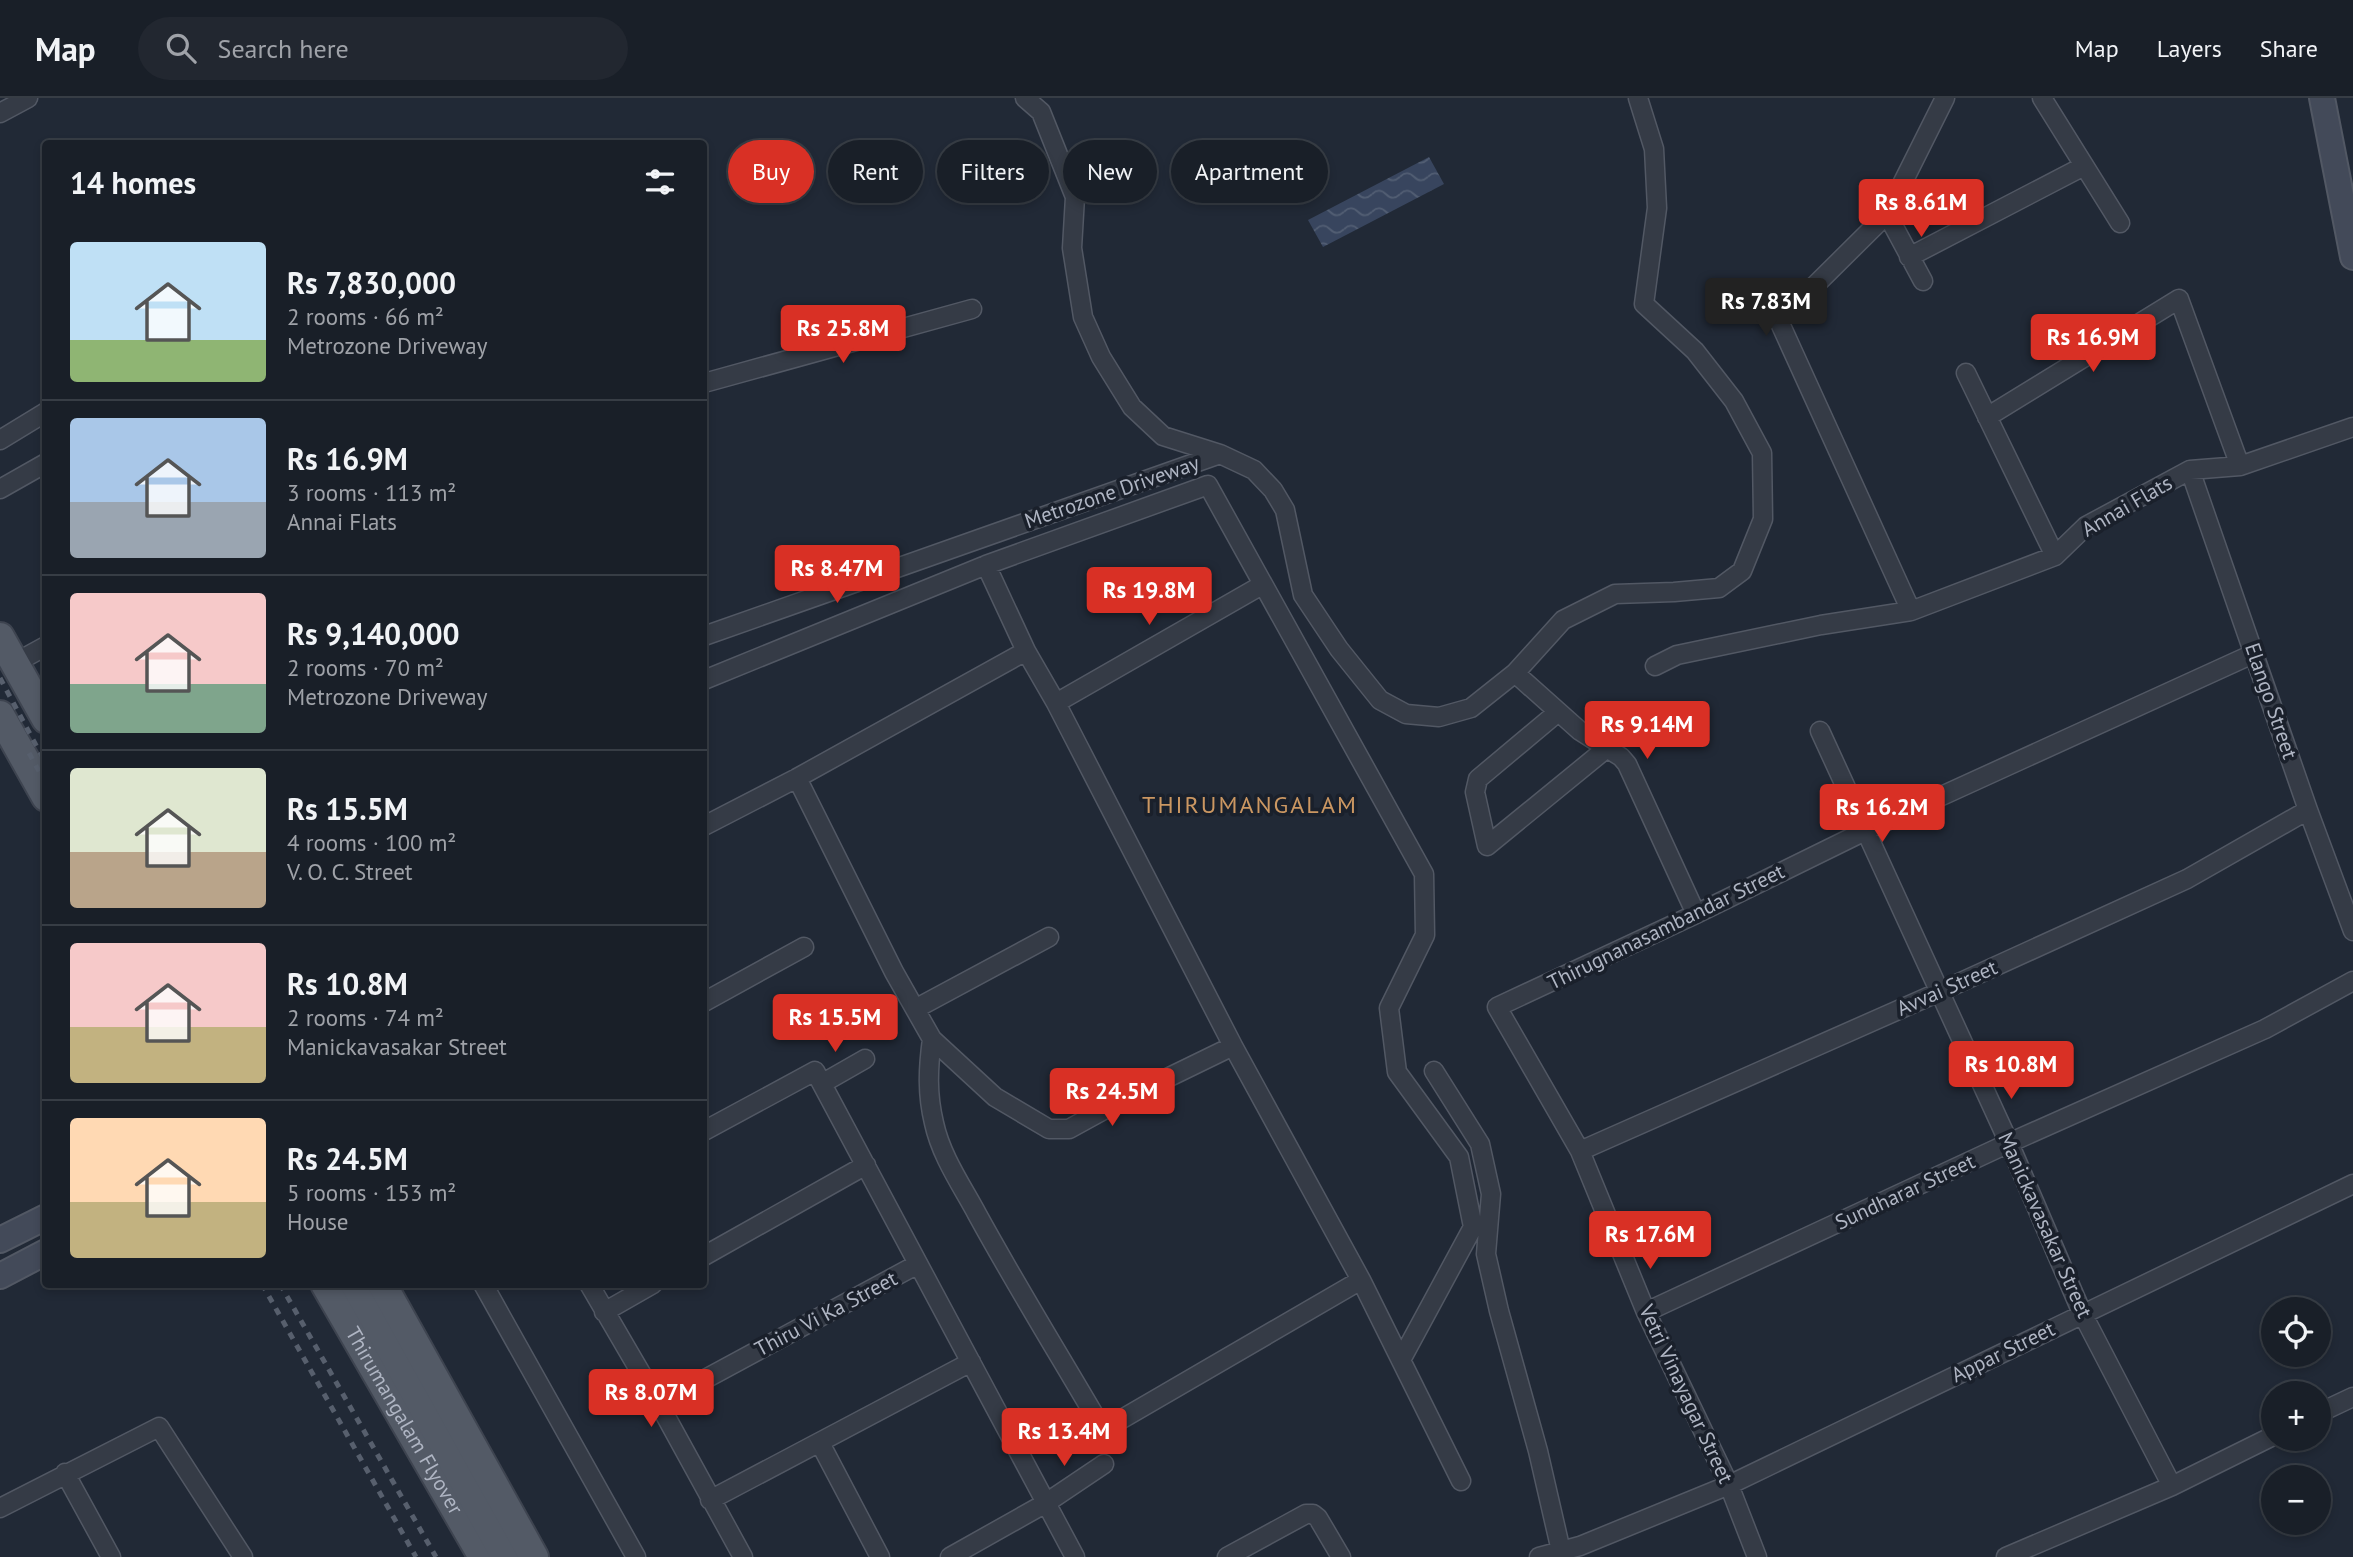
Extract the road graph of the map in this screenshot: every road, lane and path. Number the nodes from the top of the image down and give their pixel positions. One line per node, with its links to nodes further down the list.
1 (28, 98): 7 (street)
2 (1025, 98): 21 (street)
3 (1638, 98): 37 (street, Metrozone Driveway)
4 (1945, 98): 9 (street)
5 (2042, 98): 8 (street)
6 (2322, 98): 12 (street)
7 (0, 113)
8 (2084, 166): 10 (street); 11 (street)
9 (1887, 214): 11 (street); 29 (street)
10 (2120, 223)
11 (1909, 257): 13 (street)
12 (2353, 257)
13 (1923, 281)
14 (972, 309): 16 (street)
15 (1966, 373): 18 (street)
16 (707, 382)
17 (42, 414): 20 (street)
18 (1987, 417): 23 (street); 26 (street)
19 (2353, 427): 23 (street, Annai Flats)
20 (0, 440)
21 (1220, 454): 30 (street, Metrozone Driveway); 37 (street, Metrozone Driveway)
22 (42, 465): 25 (street)
23 (2240, 466): 24 (street, Annai Flats)
24 (2190, 470): 26 (street, Annai Flats); 34 (street, Elango Street)
25 (0, 489)
26 (2054, 556): 29 (street, Annai Flats)
27 (986, 565): 28 (street); 33 (street); 38 (street)
28 (1262, 585): 39 (street); 85 (street)
29 (1911, 611): 36 (street, Annai Flats)
30 (707, 635)
31 (0, 637): 35 (main road)
32 (42, 648): 35 (street)
33 (1026, 651): 39 (street); 45 (street)
34 (2255, 653): 47 (street, Elango Street); 49 (street, Thirugnanasambandar Street)
35 (15, 663): 40 (main road)
36 (1655, 666)
37 (1515, 673): 41 (street)
38 (707, 679)
39 (1056, 703): 60 (street)
40 (42, 712)
41 (1558, 712): 44 (street); 44 (street)
42 (0, 715): 46 (main road)
43 (1820, 731): 49 (street, Manickavasakar Street)
44 (1607, 748): 50 (street)
45 (797, 778): 48 (street); 58 (street)
46 (42, 790)
47 (2308, 810): 51 (street, Elango Street); 55 (street, Avvai Street)
48 (707, 824)
49 (1867, 830): 50 (street, Thirugnanasambandar Street); 55 (street, Manickavasakar Street)
50 (1696, 914): 57 (street, Thirugnanasambandar Street)
51 (2353, 931)
52 (1049, 937): 58 (street)
53 (804, 947): 56 (street)
54 (2353, 981): 65 (street, Sundharar Street)
55 (1939, 992): 65 (street, Manickavasakar Street); 66 (street, Avvai Street)
56 (707, 1000)
57 (1497, 1007): 66 (street, Vetri Vinayagar Street)
58 (915, 1009): 59 (street)
59 (932, 1039): 60 (street); 75 (street)
60 (1233, 1046): 75 (street)
61 (865, 1059): 63 (street)
62 (1434, 1071): 100 (street)
63 (819, 1077): 64 (street); 67 (street)
64 (707, 1131)
65 (2009, 1143): 83 (street, Sundharar Street); 84 (street, Manickavasakar Street)
66 (1580, 1151): 83 (street, Vetri Vinayagar Street)
67 (866, 1165): 72 (street); 73 (street)
68 (2353, 1184): 84 (street, Appar Street)
69 (42, 1219): 70 (street)
70 (0, 1240)
71 (42, 1254): 74 (street)
72 (707, 1254)
73 (918, 1264): 86 (street); 88 (street, Thiru Vi Ka Street)
74 (0, 1276)
75 (1361, 1280): 85 (street)
76 (327, 1288): 103 (main road, Thirumangalam Flyover)
77 (357, 1288): 104 (main road, Thirumangalam Flyover)
78 (384, 1288): 105 (main road)
79 (485, 1288): 106 (street)
80 (591, 1288): 82 (street)
81 (646, 1288): 82 (street)
82 (604, 1312): 88 (street)
83 (1646, 1312): 95 (street, Vetri Vinayagar Street)
84 (2082, 1313): 95 (street, Appar Street); 96 (street, Manickavasakar Street)
85 (1401, 1360): 94 (street)
86 (971, 1362): 91 (street); 98 (street)
87 (2353, 1396): 89 (street)
88 (659, 1404): 97 (street)
89 (2331, 1407)
90 (2261, 1442): 96 (street)
91 (820, 1443): 97 (street); 108 (street)
92 (1104, 1464): 98 (street)
93 (65, 1474): 99 (street); 101 (street); 102 (street)
94 (1461, 1481)
95 (1729, 1485): 100 (street, Appar Street); 114 (street, Vetri Vinayagar Street)
96 (2172, 1486): 115 (street)
97 (710, 1500): 107 (street)
98 (1046, 1503): 109 (street); 110 (street)
99 (0, 1508)
100 (1562, 1551): 113 (street, Appar Street)
101 (111, 1557)
102 (243, 1557)
103 (483, 1557)
104 (506, 1557)
105 (534, 1557)
106 (636, 1557)
107 (743, 1557)
108 (880, 1557)
109 (950, 1557)
110 (1075, 1557)
111 (1227, 1557): 112 (street)
112 (1341, 1557)
113 (1539, 1557)
114 (1758, 1557)
115 (2006, 1557)

